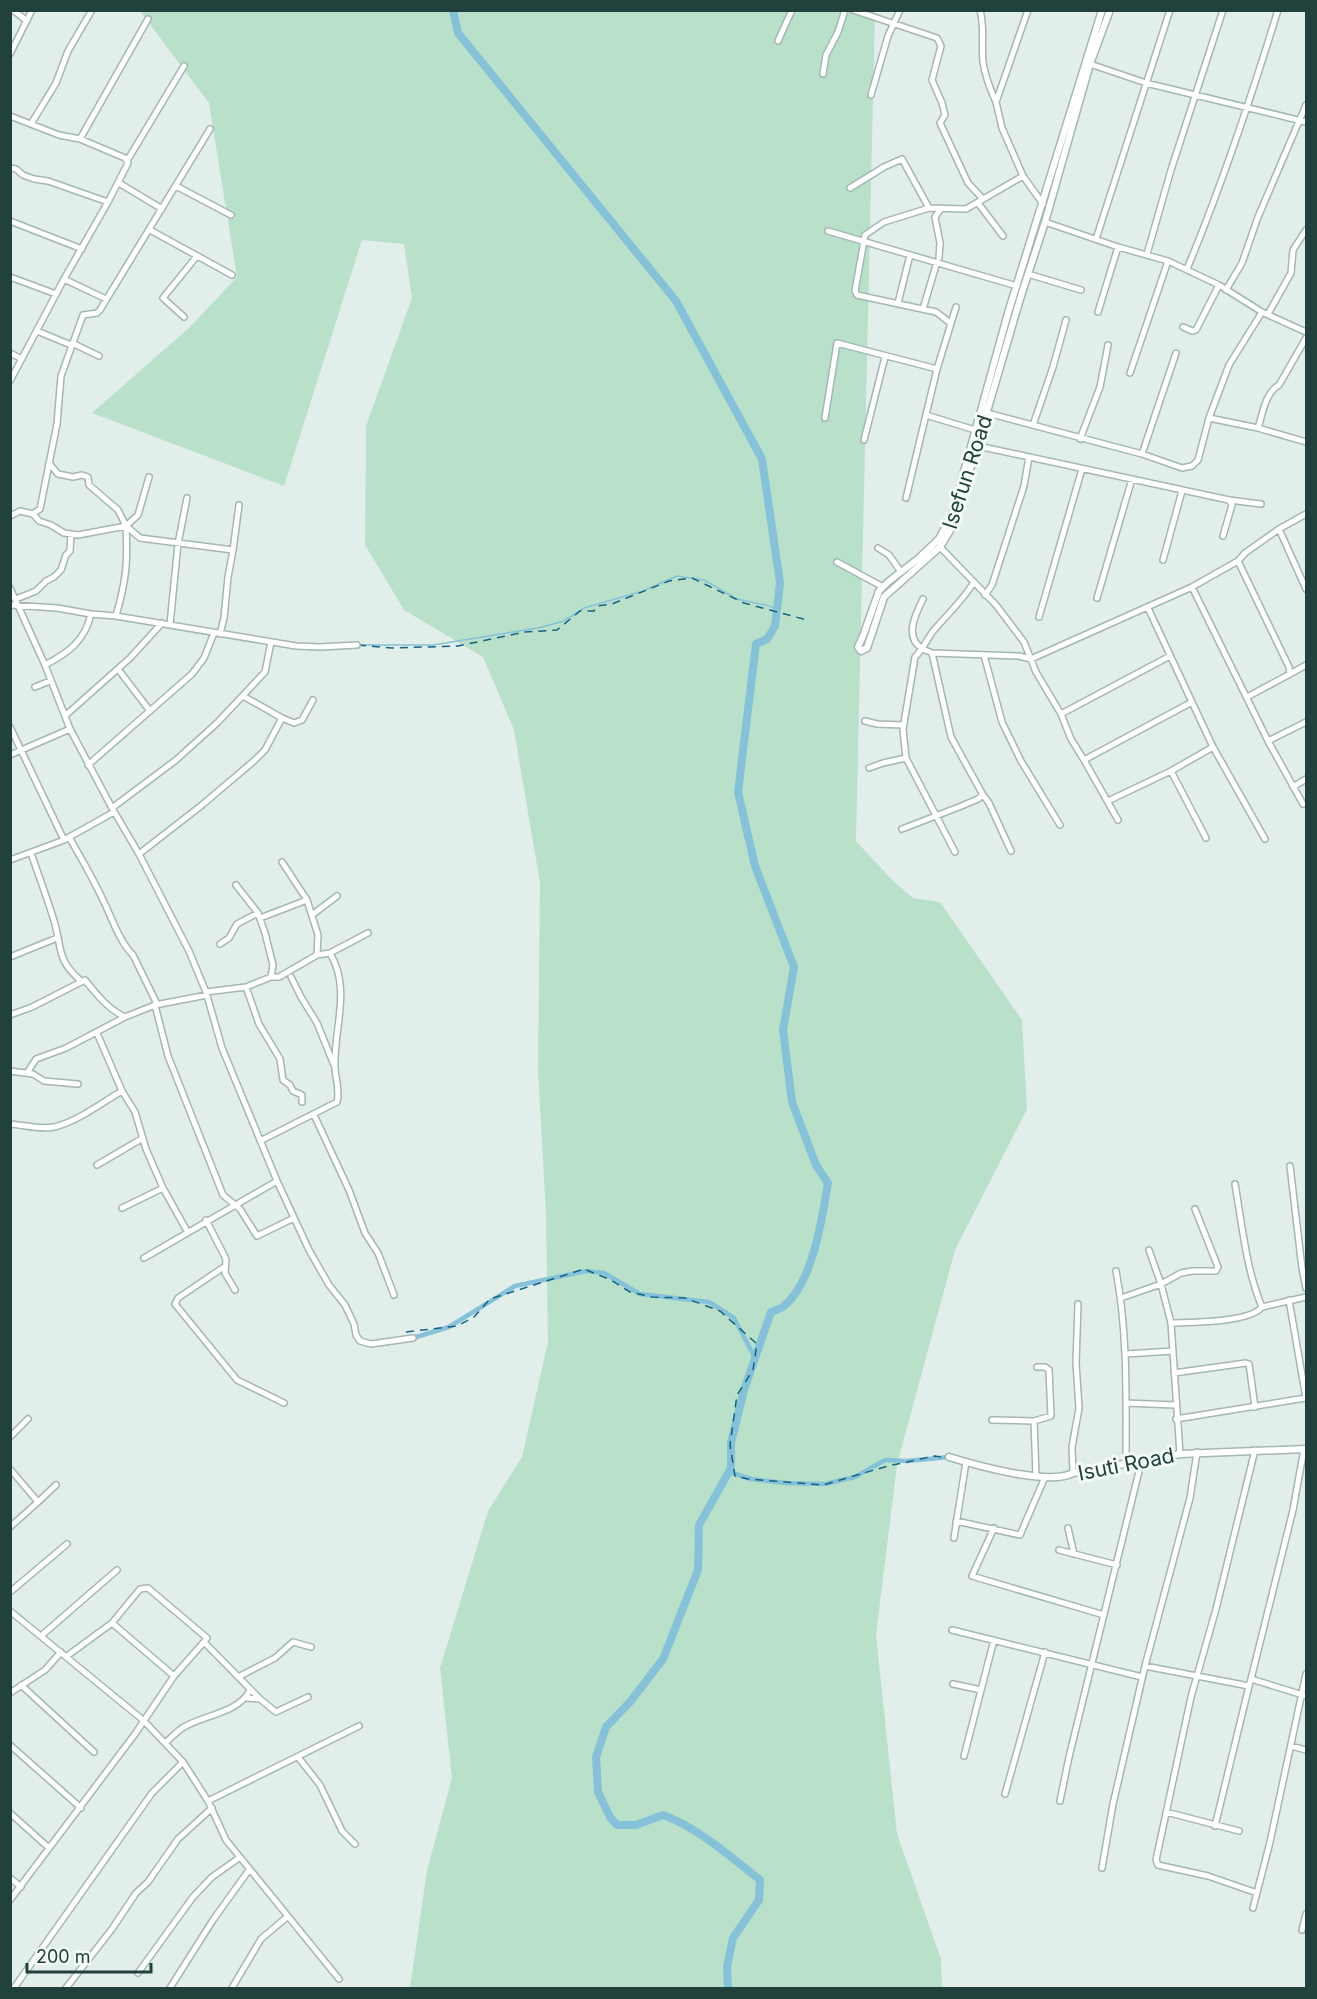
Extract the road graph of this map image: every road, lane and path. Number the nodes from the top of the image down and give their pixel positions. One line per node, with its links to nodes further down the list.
1 (13, 10): 16 (street)
2 (32, 10): 16 (street)
3 (92, 10): 31 (street)
4 (792, 10): 18 (street)
5 (845, 10): 22 (street)
6 (853, 10): 17 (street)
7 (900, 10): 17 (street)
8 (980, 10): 26 (street)
9 (1028, 10): 26 (street)
10 (1102, 10): 42 (street, Isefun Road)
11 (1110, 10): 20 (street, Isefun Road)
12 (1170, 10): 23 (street)
13 (1223, 10): 25 (street)
14 (1278, 10): 28 (street)
15 (148, 19): 33 (street)
16 (27, 21): 19 (street)
17 (894, 23): 24 (street); 40 (street)
18 (778, 41)
19 (10, 54)
20 (1090, 64): 23 (street); 48 (street, Isefun Road)
21 (184, 66): 34 (street)
22 (823, 74)
23 (1146, 83): 25 (street); 53 (street)
24 (871, 95)
25 (1195, 96): 28 (street); 57 (street)
26 (996, 102): 36 (street)
27 (1306, 105): 30 (street)
28 (1248, 108): 30 (street); 62 (street)
29 (10, 116): 31 (street)
30 (1303, 121): 70 (street)
31 (31, 124): 33 (street)
32 (210, 129): 38 (street)
33 (80, 139): 34 (street)
34 (127, 160): 37 (street)
35 (10, 168): 41 (street)
36 (1023, 176): 40 (street); 42 (street)
37 (118, 183): 41 (street); 44 (street)
38 (176, 186): 44 (street); 46 (street)
39 (850, 188): 43 (street)
40 (980, 201): 45 (street); 52 (street)
41 (108, 202): 56 (street)
42 (1043, 204): 68 (street, Isefun Road)
43 (928, 208): 45 (street); 54 (street)
44 (162, 209): 49 (street)
45 (940, 210): 60 (street)
46 (231, 215)
47 (10, 221): 56 (street)
48 (1045, 222): 53 (street); 63 (street, Isefun Road)
49 (150, 230): 59 (street); 72 (street)
50 (1306, 230): 77 (street)
51 (828, 231): 54 (street)
52 (1003, 236)
53 (1096, 239): 55 (street)
54 (863, 240): 58 (street); 73 (street)
55 (1118, 247): 57 (street); 76 (street)
56 (82, 249): 66 (street)
57 (1147, 254): 61 (street)
58 (910, 255): 60 (street); 73 (street)
59 (197, 256): 64 (street); 78 (street)
60 (938, 260): 68 (street); 75 (street)
61 (1168, 261): 62 (street); 93 (street)
62 (1187, 269): 67 (street)
63 (1028, 274): 69 (street); 95 (street, Isefun Road)
64 (232, 275)
65 (10, 277): 71 (street)
66 (64, 279): 71 (street); 72 (street)
67 (1219, 285): 70 (street); 81 (street)
68 (1017, 286): 101 (street, Isefun Road)
69 (1081, 290)
70 (1226, 290): 77 (street)
71 (56, 294): 82 (street)
72 (106, 299): 85 (street)
73 (898, 303): 75 (street)
74 (956, 307): 80 (street)
75 (923, 309): 80 (street)
76 (1098, 312)
77 (1265, 313): 83 (street); 98 (street)
78 (184, 317)
79 (1066, 320): 99 (street)
80 (950, 322): 92 (street)
81 (1183, 327)
82 (37, 330): 85 (street); 91 (street)
83 (1306, 332)
84 (1306, 338): 100 (street)
85 (71, 344): 89 (street); 108 (street)
86 (1108, 345): 102 (street)
87 (10, 353): 91 (street)
88 (1176, 353): 106 (street)
89 (99, 356)
90 (885, 357): 92 (street); 97 (street); 103 (street)
91 (22, 360): 94 (street)
92 (937, 369): 96 (street)
93 (1130, 373)
94 (10, 381)
95 (987, 413): 99 (street); 105 (street, Isefun Road)
96 (926, 415): 101 (street); 117 (street)
97 (825, 418)
98 (1209, 418): 100 (street); 106 (street)
99 (1033, 425): 102 (street)
100 (1258, 428): 104 (street)
101 (975, 430): 114 (street, Isefun Road)
102 (1080, 439): 106 (street)
103 (864, 440)
104 (1306, 442)
105 (978, 446): 107 (street); 114 (street, Isefun Road)
106 (1142, 454)
107 (1029, 457): 109 (street); 141 (street)
108 (49, 462): 110 (street); 111 (street)
109 (1082, 469): 113 (street); 150 (street)
110 (58, 474): 111 (street); 124 (street)
111 (47, 477): 121 (street)
112 (149, 477): 124 (street)
113 (1132, 479): 115 (street); 142 (street)
114 (963, 486): 129 (street, Isefun Road); 135 (street, Isefun Road)
115 (1182, 491): 118 (street); 132 (street)
116 (187, 498): 128 (street)
117 (906, 498)
118 (1229, 500): 119 (street); 127 (street)
119 (1261, 504)
120 (239, 505): 131 (street)
121 (33, 514): 123 (street); 126 (street)
122 (1306, 514): 125 (street)
123 (10, 516)
124 (126, 526): 126 (street); 128 (street); 149 (street)
125 (1279, 529): 133 (street); 140 (street)
126 (71, 534): 143 (street)
127 (1223, 536)
128 (178, 544): 131 (street); 152 (street)
129 (940, 547): 136 (street); 137 (street, Isefun Road)
130 (878, 548): 135 (street)
131 (233, 550): 153 (street)
132 (1163, 560)
133 (1238, 561): 138 (street); 164 (street)
134 (837, 562): 137 (street)
135 (901, 572): 137 (street, Isefun Road)
136 (974, 582): 141 (street); 156 (street)
137 (883, 587)
138 (1192, 587): 147 (street); 168 (street)
139 (10, 588): 143 (street)
140 (1306, 589)
141 (986, 595): 160 (street)
142 (1097, 598)
143 (16, 599): 146 (street)
144 (923, 599): 156 (street)
145 (10, 605): 146 (street)
146 (19, 606): 148 (street); 161 (street)
147 (1148, 608): 159 (street); 160 (street)
148 (92, 615): 149 (street); 161 (street)
149 (116, 616): 151 (street)
150 (1038, 617)
151 (162, 623): 152 (street); 163 (street)
152 (170, 624): 153 (street)
153 (217, 633): 154 (street); 171 (street)
154 (271, 642): 155 (street); 167 (street)
155 (357, 645)
156 (923, 649): 157 (street); 177 (street)
157 (932, 653): 158 (street); 191 (street)
158 (984, 654): 160 (street); 197 (street)
159 (1170, 656): 170 (street); 172 (street)
160 (1031, 659): 172 (street)
161 (45, 665): 165 (street)
162 (1306, 665): 164 (street)
163 (118, 669): 171 (street); 173 (street)
164 (1290, 674): 168 (street)
165 (50, 681): 166 (street); 173 (street)
166 (35, 687)
167 (243, 696): 174 (street); 194 (street)
168 (1247, 697): 180 (street)
169 (313, 700): 174 (street)
170 (1192, 702): 181 (street); 185 (street)
171 (150, 711): 186 (street)
172 (1062, 714): 185 (street)
173 (66, 715): 179 (street)
174 (282, 718): 205 (street)
175 (865, 721): 177 (street)
176 (1306, 722): 180 (street)
177 (903, 725): 184 (street)
178 (10, 727): 182 (street)
179 (70, 729): 182 (street); 186 (street)
180 (1268, 741): 190 (street)
181 (1213, 747): 188 (street); 201 (street)
182 (21, 751): 183 (street); 199 (street)
183 (10, 755)
184 (906, 758): 187 (street); 195 (street)
185 (1084, 760): 192 (street)
186 (88, 765): 194 (street)
187 (869, 768)
188 (1171, 771): 192 (street); 200 (street)
189 (1306, 779): 190 (street)
190 (1293, 787): 193 (street)
191 (983, 795): 195 (street); 202 (street)
192 (1108, 801): 196 (street)
193 (1303, 804)
194 (113, 810): 199 (street); 205 (street)
195 (935, 815): 198 (street); 203 (street)
196 (1118, 820)
197 (1060, 825)
198 (902, 829)
199 (67, 838): 204 (street); 224 (street)
200 (1206, 838)
201 (1265, 839)
202 (1011, 851)
203 (955, 852)
204 (31, 853): 206 (street); 214 (street)
205 (140, 854): 223 (street)
206 (10, 860)
207 (282, 862): 210 (street)
208 (236, 885): 211 (street)
209 (337, 896): 212 (street)
210 (307, 900): 211 (street); 212 (street)
211 (259, 915): 215 (street); 219 (street)
212 (312, 915): 217 (street)
213 (368, 933): 216 (street)
214 (57, 938): 218 (street); 221 (street)
215 (220, 944)
216 (330, 953): 217 (street); 228 (street)
217 (317, 955): 219 (street)
218 (10, 957)
219 (272, 977): 222 (street)
220 (291, 977): 228 (street)
221 (81, 981): 225 (street); 226 (street)
222 (246, 987): 223 (street); 233 (street)
223 (207, 993): 224 (street); 237 (street)
224 (156, 1004): 226 (street); 243 (street)
225 (10, 1015)
226 (125, 1017): 227 (street)
227 (97, 1033): 230 (street); 232 (street)
228 (335, 1067): 234 (street)
229 (10, 1071): 230 (street)
230 (27, 1073): 231 (street)
231 (78, 1084)
232 (122, 1091): 235 (street); 236 (street)
233 (302, 1102)
234 (314, 1114): 237 (street); 258 (street)
235 (10, 1124)
236 (143, 1138): 238 (street); 242 (street)
237 (260, 1141): 240 (street)
238 (98, 1165)
239 (1290, 1166): 250 (street)
240 (277, 1181): 243 (street); 246 (street)
241 (1234, 1184): 263 (street)
242 (163, 1188): 244 (street); 248 (street)
243 (235, 1205): 246 (street); 247 (street)
244 (122, 1208)
245 (1195, 1209): 255 (street)
246 (294, 1218): 265 (street)
247 (206, 1220): 248 (street); 253 (street)
248 (187, 1231): 252 (street)
249 (1306, 1246): 250 (street)
250 (1299, 1247): 256 (street)
251 (1149, 1250): 255 (street)
252 (144, 1258)
253 (224, 1267): 257 (street); 271 (street)
254 (1116, 1271): 260 (street)
255 (1161, 1284): 260 (street); 264 (street)
256 (1306, 1288)
257 (235, 1290)
258 (394, 1295)
259 (1306, 1297): 261 (street)
260 (1121, 1298): 267 (street)
261 (1289, 1300): 263 (street); 270 (street)
262 (1078, 1304): 289 (street)
263 (1262, 1307): 264 (street)
264 (1171, 1323): 266 (street)
265 (413, 1338)
266 (1173, 1351): 267 (street); 269 (street)
267 (1126, 1354): 272 (street)
268 (1036, 1367): 278 (street)
269 (1174, 1373): 273 (street); 274 (street)
270 (1306, 1398): 274 (street)
271 (284, 1403)
272 (1126, 1403): 273 (street); 287 (street)
273 (1175, 1405): 276 (street)
274 (1255, 1407): 276 (street)
275 (28, 1419): 279 (street)
276 (1176, 1419): 283 (street)
277 (992, 1420): 278 (street)
278 (1034, 1421): 290 (street)
279 (10, 1437)
280 (1305, 1449): 281 (street, Isuti Road); 325 (street)
281 (1255, 1450): 282 (street, Isuti Road); 321 (street)
282 (1197, 1452): 283 (street, Isuti Road); 318 (street)
283 (1179, 1454): 285 (street, Isuti Road)
284 (949, 1456): 286 (street, Isuti Road)
285 (1142, 1459): 287 (street, Isuti Road); 302 (street)
286 (966, 1462): 290 (street, Isuti Road); 294 (street)
287 (1126, 1463): 289 (street, Isuti Road)
288 (10, 1469): 293 (street)
289 (1073, 1473): 291 (street, Isuti Road)
290 (1036, 1475): 291 (street, Isuti Road)
291 (1045, 1477): 296 (street)
292 (56, 1485): 293 (street)
293 (38, 1502): 295 (street)
294 (956, 1521): 296 (street); 298 (street)
295 (10, 1527)
296 (994, 1528): 306 (street)
297 (1068, 1528): 301 (street)
298 (954, 1538)
299 (67, 1544): 304 (street)
300 (1059, 1550): 301 (street)
301 (1074, 1554): 302 (street)
302 (1117, 1565): 306 (street)
303 (117, 1570): 309 (street)
304 (10, 1592)
305 (11, 1612): 309 (street)
306 (1104, 1615): 317 (street)
307 (112, 1623): 311 (street); 315 (street); 322 (street)
308 (952, 1630): 310 (street)
309 (41, 1636): 313 (street)
310 (994, 1640): 314 (street); 329 (street)
311 (204, 1642): 322 (street); 323 (street)
312 (310, 1647): 319 (street)
313 (61, 1652): 315 (street); 327 (street)
314 (1045, 1652): 317 (street); 345 (street)
315 (67, 1656): 335 (street)
316 (256, 1660): 319 (street)
317 (1092, 1665): 324 (street); 347 (street)
318 (1145, 1666): 321 (street); 324 (street)
319 (255, 1667): 323 (street)
320 (1306, 1674): 331 (street)
321 (1196, 1675): 325 (street); 350 (street)
322 (174, 1676): 335 (street)
323 (238, 1677): 328 (street)
324 (1142, 1677): 357 (street)
325 (1250, 1682): 331 (street); 352 (street)
326 (953, 1684): 329 (street)
327 (21, 1685): 330 (street); 341 (street)
328 (250, 1690): 333 (street); 334 (street)
329 (981, 1690): 343 (street)
330 (10, 1693)
331 (1304, 1695): 339 (street)
332 (308, 1697): 334 (street)
333 (246, 1698): 334 (street); 337 (street)
334 (260, 1700)
335 (143, 1720): 337 (street); 348 (street)
336 (359, 1726): 342 (street)
337 (165, 1743): 344 (street)
338 (10, 1745): 348 (street)
339 (1291, 1746): 340 (street); 361 (street)
340 (1306, 1750)
341 (94, 1752)
342 (298, 1756): 346 (street); 354 (street)
343 (964, 1756)
344 (183, 1762): 346 (street); 369 (street)
345 (1005, 1794)
346 (208, 1801): 349 (street)
347 (1060, 1801)
348 (81, 1808): 355 (street)
349 (212, 1808): 356 (street); 370 (street)
350 (1166, 1812): 352 (street); 361 (street)
351 (10, 1813): 355 (street)
352 (1215, 1826): 353 (street)
353 (1239, 1831)
354 (355, 1844)
355 (49, 1848): 360 (street)
356 (239, 1858): 358 (street); 367 (street)
357 (1102, 1868)
358 (249, 1870): 365 (street); 371 (street)
359 (10, 1878): 360 (street)
360 (21, 1887): 362 (street)
361 (1257, 1893): 363 (street)
362 (10, 1900)
363 (1252, 1908)
364 (1306, 1914): 366 (street)
365 (287, 1917): 368 (street); 372 (street)
366 (1302, 1930)
367 (138, 1973)
368 (339, 1979)
369 (14, 1989)
370 (66, 1989)
371 (170, 1989)
372 (232, 1989)

